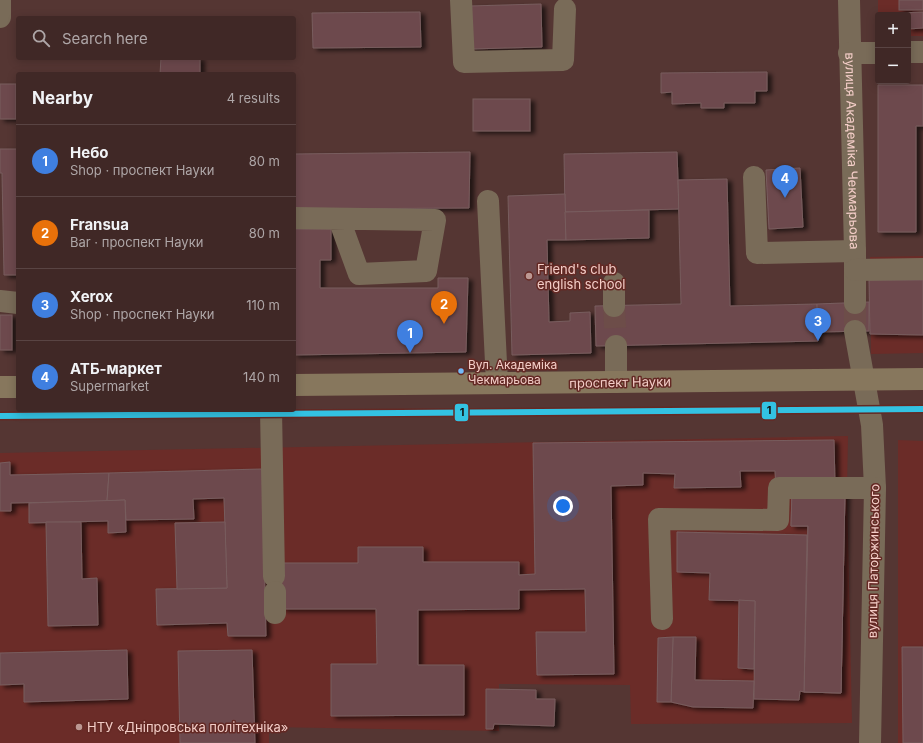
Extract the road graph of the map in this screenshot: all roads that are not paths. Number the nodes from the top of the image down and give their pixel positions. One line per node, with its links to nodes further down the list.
1 (0, 0): 5 (street)
2 (461, 0): 4 (street)
3 (849, 0): 8 (street, вулиця Академіка Чекмарьова)
4 (565, 9)
5 (0, 17)
6 (911, 52): 7 (street)
7 (923, 52)
8 (849, 53): 9 (street); 14 (street, вулиця Академіка Чекмарьова)
9 (875, 53)
10 (754, 177): 14 (street)
11 (488, 201): 26 (street)
12 (296, 218): 13 (street)
13 (339, 218)
14 (855, 260): 15 (street); 19 (street, вулиця Академіка Чекмарьова)
15 (923, 269)
16 (614, 283): 20 (street)
17 (0, 301): 18 (street)
18 (16, 303)
19 (855, 303)
20 (614, 306)
21 (855, 331): 24 (street)
22 (616, 346): 25 (street)
23 (923, 379): 24 (main road, проспект Науки)
24 (865, 380): 25 (main road, проспект Науки); 31 (street, вулиця Паторжинського)
25 (616, 382): 26 (main road, проспект Науки)
26 (497, 383): 27 (main road, проспект Науки)
27 (296, 385)
28 (0, 387): 29 (main road)
29 (16, 387)
30 (271, 412): 32 (street)
31 (874, 488): 33 (street); 34 (street, вулиця Паторжинського)
32 (274, 593)
33 (662, 619)
34 (870, 743)

